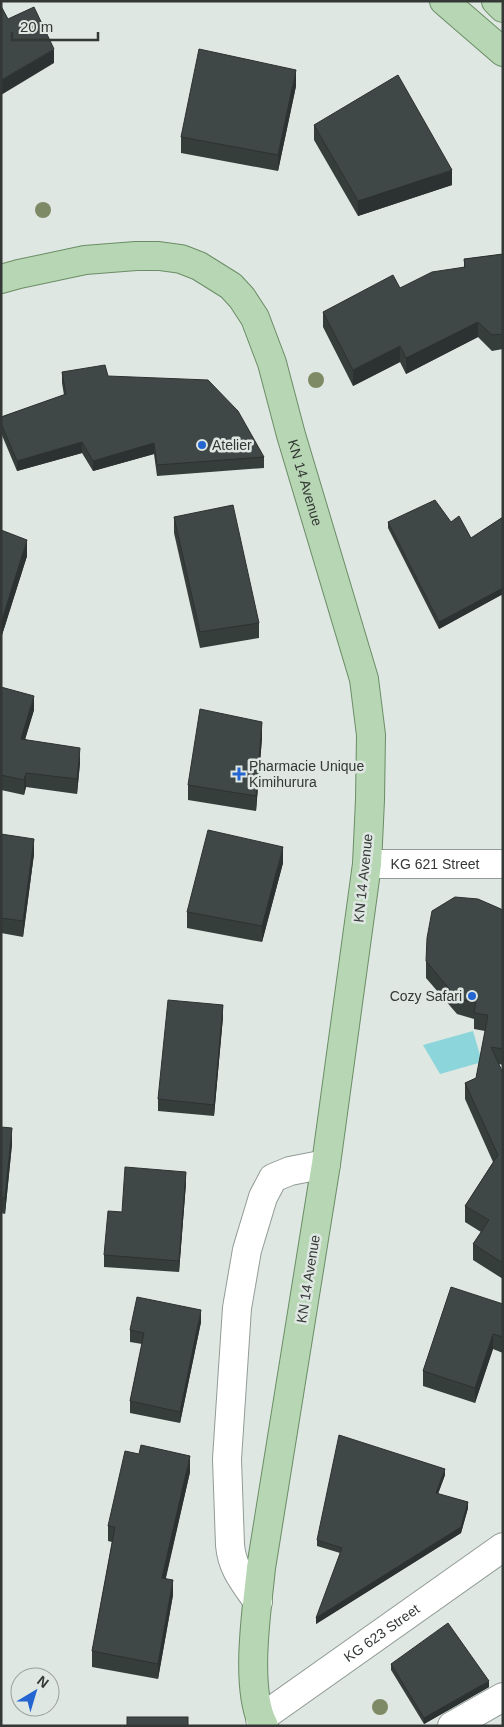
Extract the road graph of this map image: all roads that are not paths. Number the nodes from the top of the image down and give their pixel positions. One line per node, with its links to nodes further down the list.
1 (444, 1): 4 (main road)
2 (496, 1): 3 (main road)
3 (503, 8)
4 (503, 52)
5 (1, 279): 6 (main road, KN 14 Avenue)
6 (367, 864): 7 (street, KG 621 Street); 8 (main road, KN 14 Avenue)
7 (503, 864)
8 (326, 1164): 10 (main road, KN 14 Avenue); 10 (street)
9 (503, 1546): 12 (street, KG 623 Street)
10 (258, 1602): 12 (main road, KN 14 Avenue)
11 (503, 1697): 13 (street)
12 (262, 1723)
13 (452, 1726)

